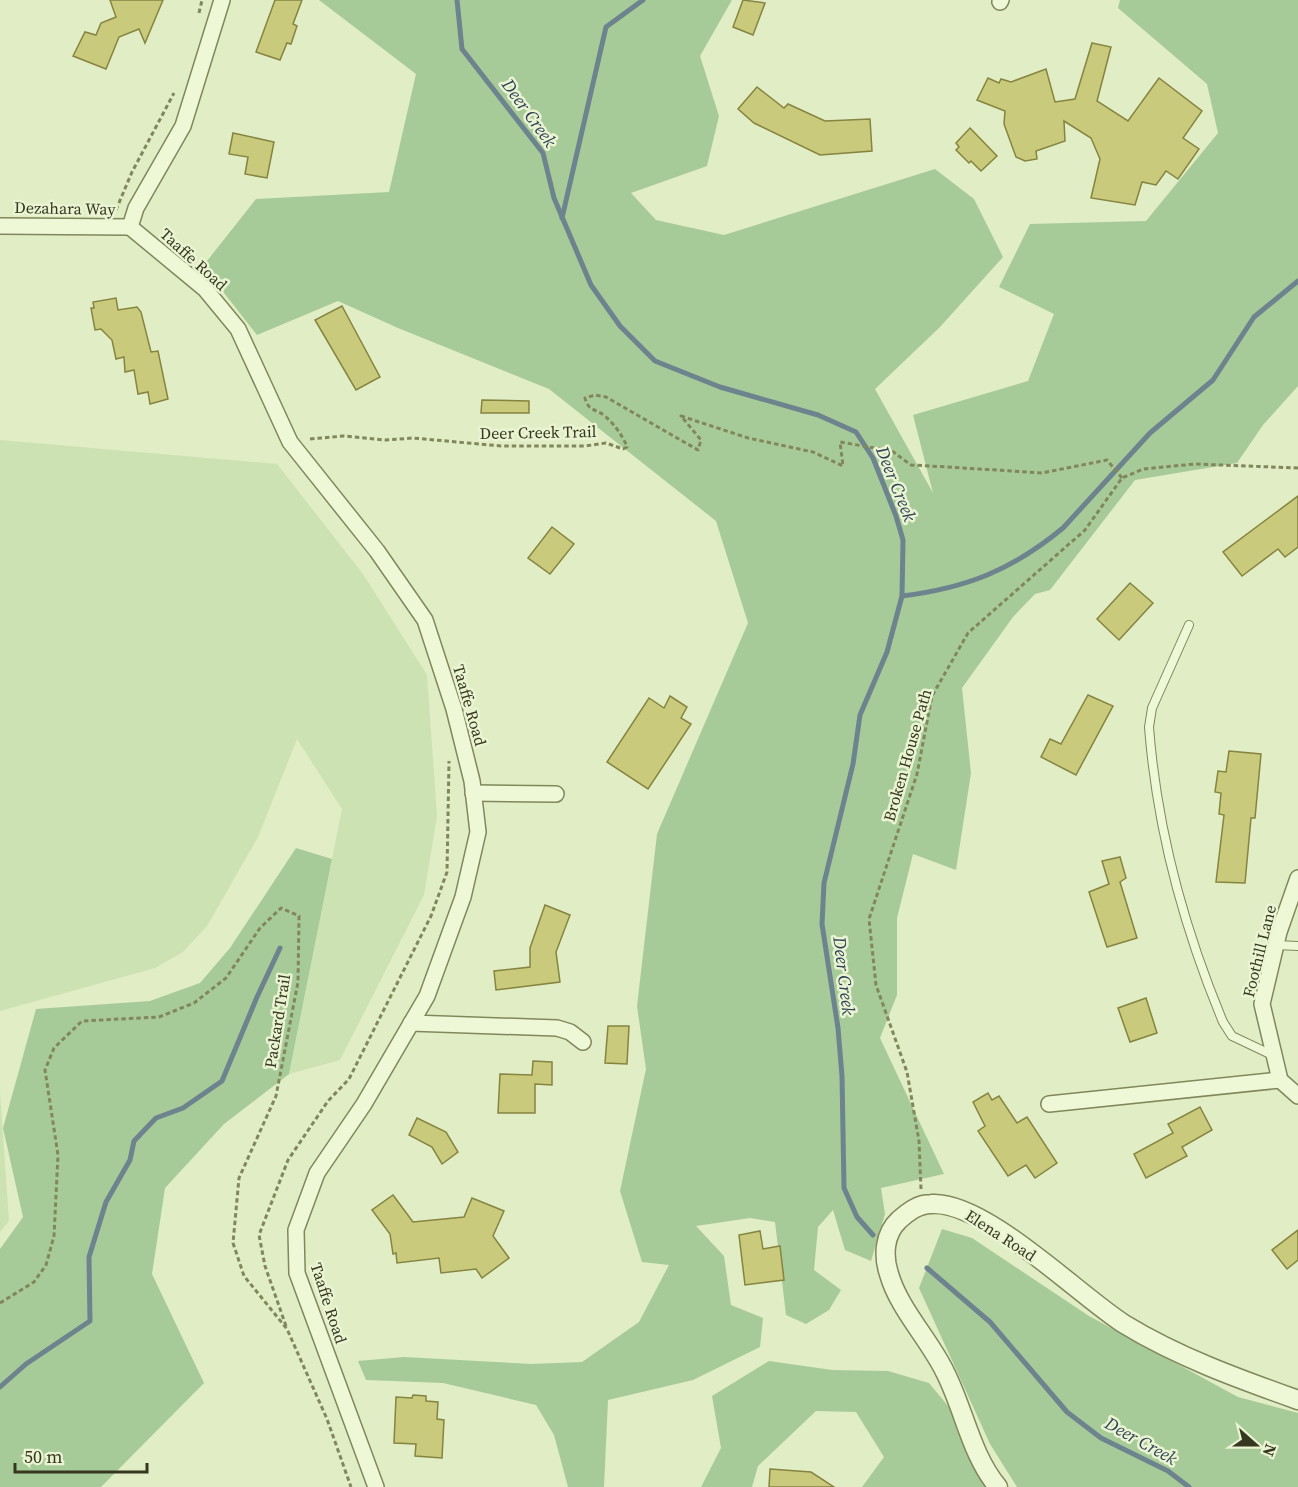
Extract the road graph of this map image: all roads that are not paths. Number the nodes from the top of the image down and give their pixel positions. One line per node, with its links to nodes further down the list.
1 (222, 0): 3 (street)
2 (0, 226): 3 (street, Dezahara Way)
3 (123, 227): 5 (street, Taaffe Road)
4 (1189, 625): 12 (lane)
5 (473, 793): 6 (street); 10 (street, Taaffe Road)
6 (556, 794)
7 (1298, 878): 8 (street, Foothill Lane)
8 (1276, 945): 9 (lane); 12 (street, Foothill Lane)
9 (1298, 946)
10 (411, 1023): 11 (street); 17 (street, Taaffe Road)
11 (583, 1042)
12 (1272, 1055): 13 (street, Foothill Lane)
13 (1280, 1080): 14 (street); 15 (street)
14 (1298, 1096)
15 (1049, 1104)
16 (1298, 1401): 18 (street, Elena Road)
17 (376, 1487)
18 (998, 1487)

